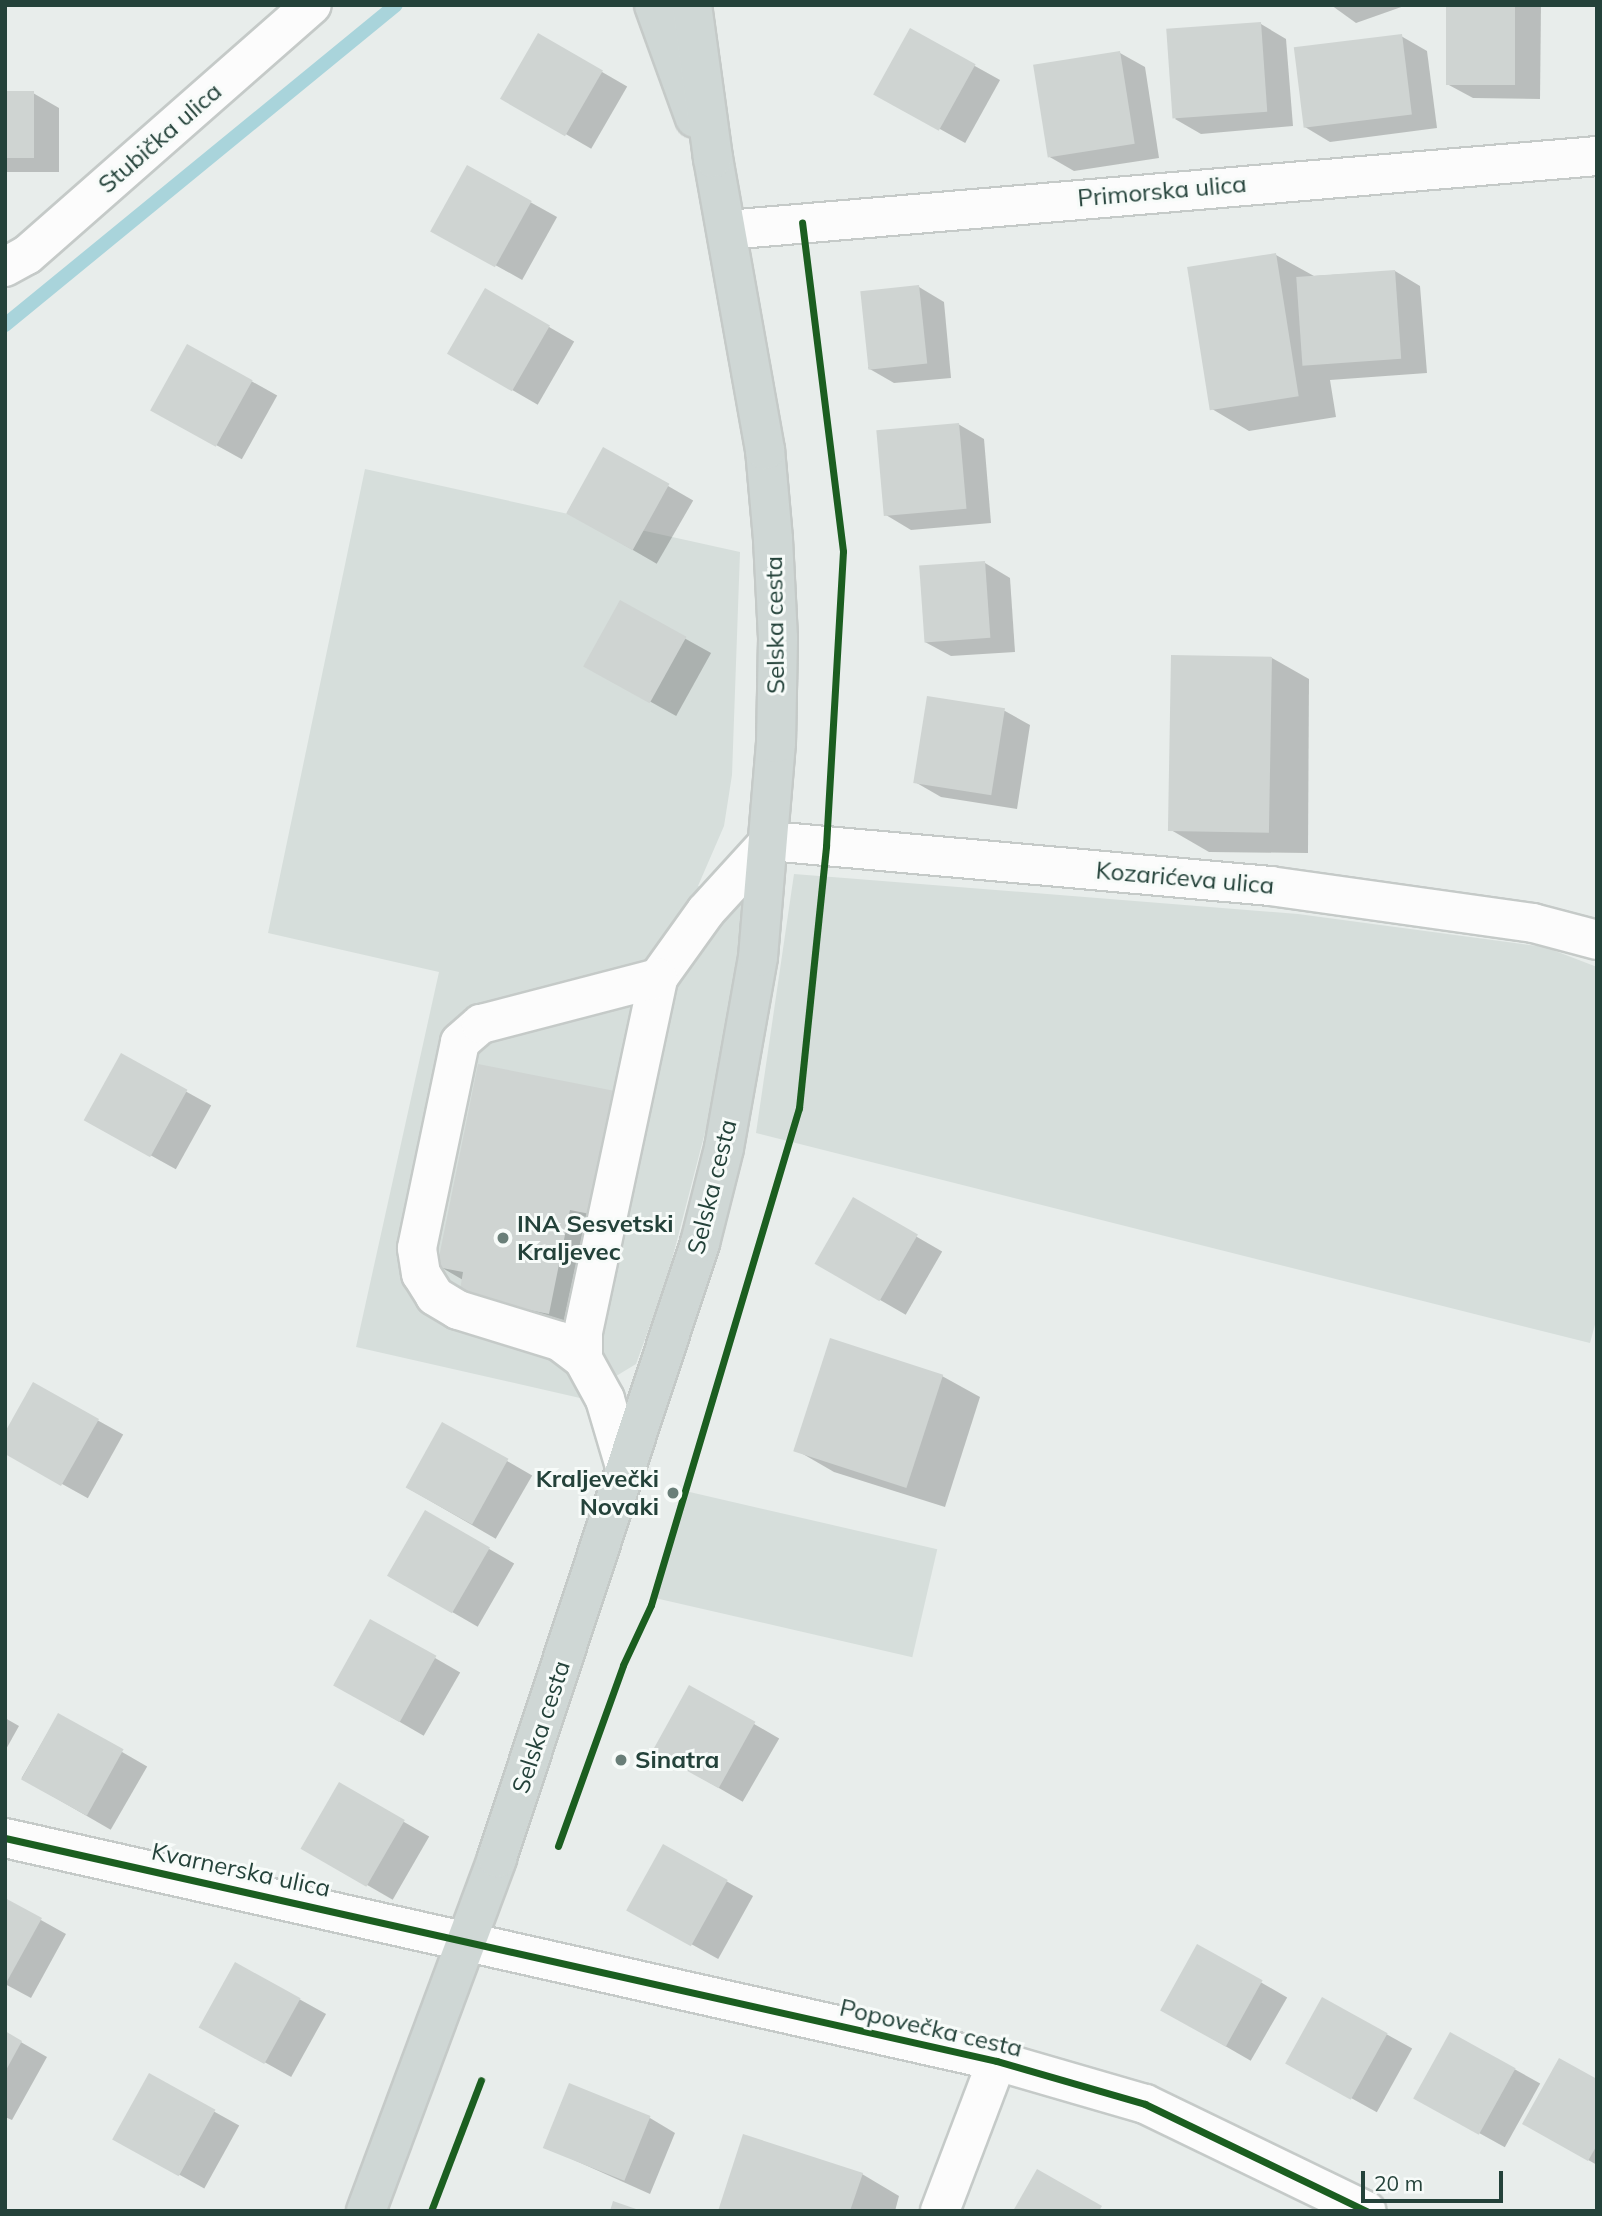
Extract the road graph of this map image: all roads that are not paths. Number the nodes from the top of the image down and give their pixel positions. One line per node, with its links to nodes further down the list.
1 (312, 5): 7 (street, Stubička ulica)
2 (654, 5): 5 (main road, Selska cesta)
3 (692, 5): 5 (main road, Selska cesta)
4 (1597, 156): 6 (street, Primorska ulica)
5 (713, 158): 6 (main road, Selska cesta)
6 (727, 230): 8 (main road, Selska cesta)
7 (5, 267)
8 (770, 841): 9 (street, Kozarićeva ulica); 10 (street); 12 (main road, Selska cesta)
9 (1597, 940)
10 (658, 978): 11 (street); 11 (street)
11 (583, 1359): 12 (street)
12 (626, 1470): 14 (main road, Selska cesta)
13 (5, 1838): 14 (street, Kvarnerska ulica)
14 (468, 1942): 15 (street, Popovečka cesta); 16 (main road, Selska cesta)
15 (997, 2061): 17 (street); 18 (street, Popovečka cesta)
16 (366, 2211)
17 (940, 2211)
18 (1366, 2211)

